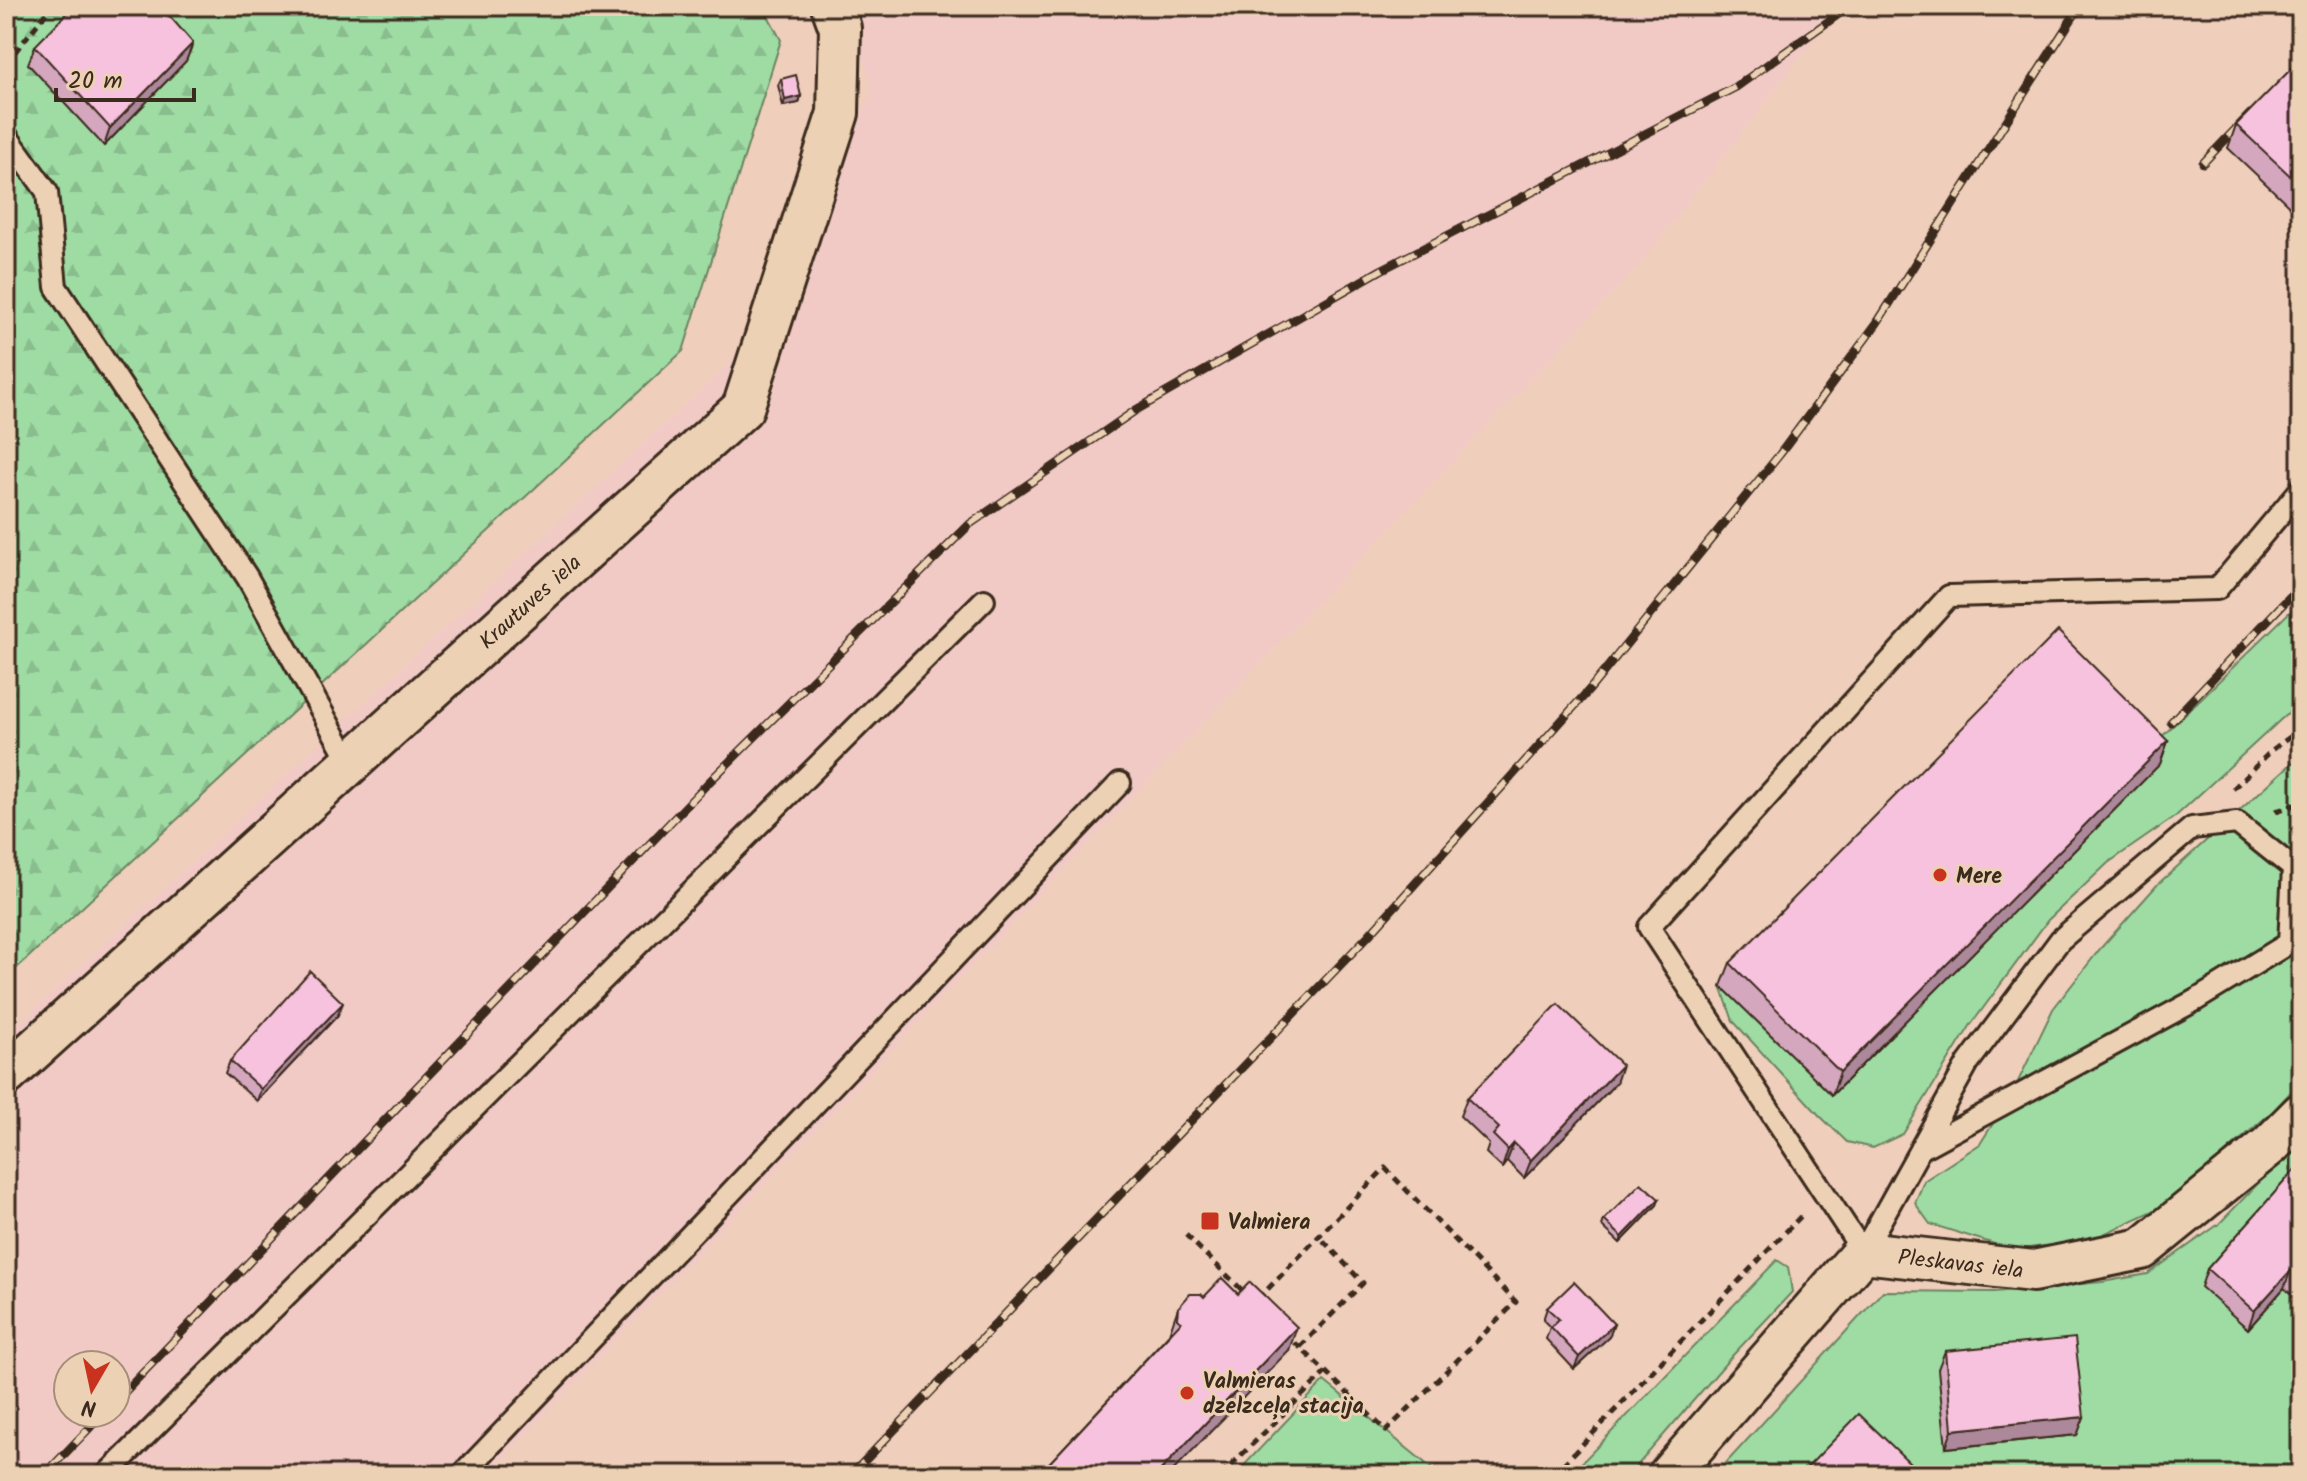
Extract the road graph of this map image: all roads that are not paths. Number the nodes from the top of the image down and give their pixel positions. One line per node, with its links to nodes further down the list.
1 (832, 6): 5 (street, Krautuves iela)
2 (6, 135): 5 (lane)
3 (2301, 489): 10 (lane)
4 (984, 600): 11 (lane)
5 (351, 764): 7 (street, Krautuves iela)
6 (1120, 783): 12 (lane)
7 (6, 1075)
8 (2301, 1114): 10 (street, Pleskavas iela)
9 (1920, 1149): 9 (lane); 10 (lane)
10 (1863, 1252): 13 (street)
11 (106, 1475)
12 (462, 1475)
13 (1669, 1475)

